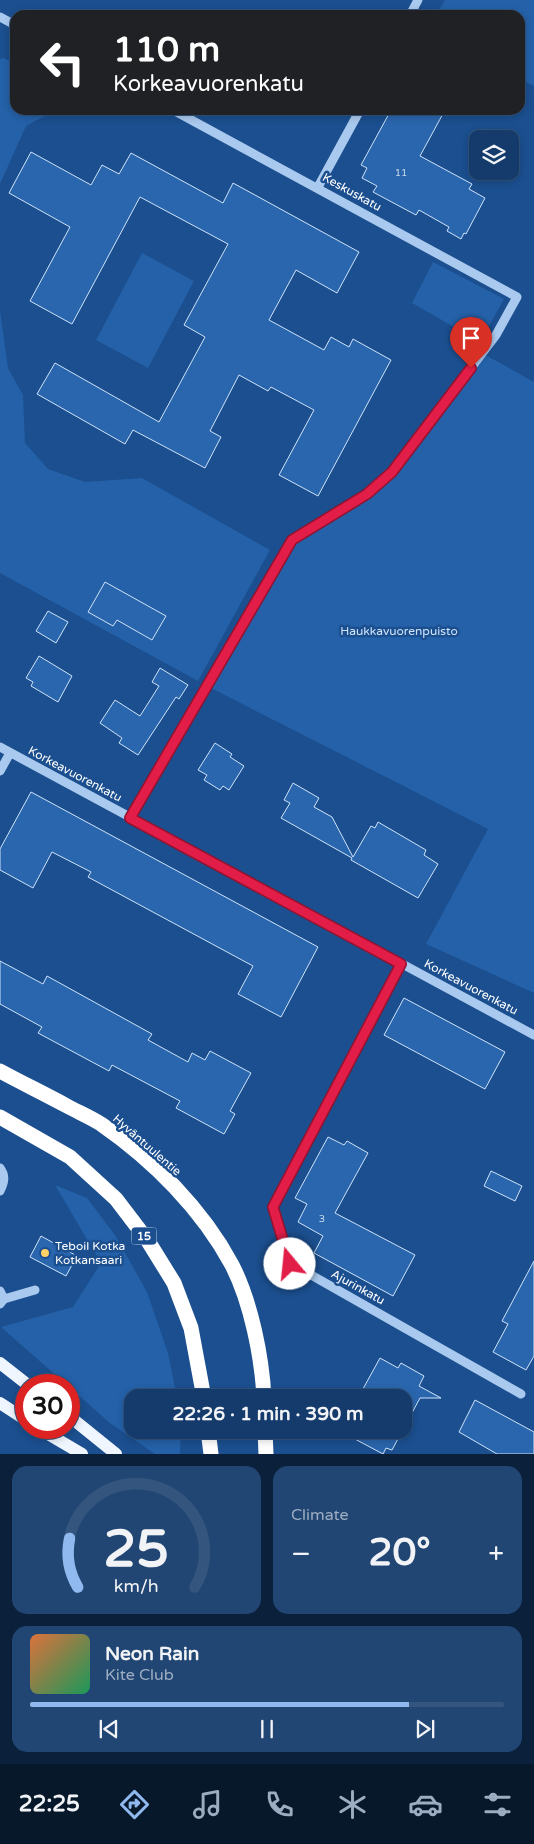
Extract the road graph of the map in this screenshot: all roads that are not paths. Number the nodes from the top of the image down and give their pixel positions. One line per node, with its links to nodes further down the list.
1 (183, 115): 3 (street, Keskuskatu)
2 (357, 115): 3 (street)
3 (318, 187): 7 (street, Keskuskatu)
4 (0, 747): 5 (street, Korkeavuorenkatu)
5 (10, 752): 6 (street); 7 (street, Korkeavuorenkatu)
6 (0, 771)
7 (130, 818): 8 (street, Korkeavuorenkatu)
8 (401, 964): 9 (street, Korkeavuorenkatu); 20 (street, Ajurinkatu)
9 (534, 1035)
10 (0, 1071): 19 (highway, Hyväntuulentie)
11 (0, 1117): 18 (highway, 15)
12 (0, 1168): 13 (street)
13 (0, 1191)
14 (35, 1290): 15 (street)
15 (1, 1298)
16 (0, 1363): 17 (main road)
17 (15, 1375)
18 (202, 1389)
19 (263, 1389)
20 (521, 1394)
21 (0, 1403): 22 (main road)
22 (15, 1413)
23 (80, 1425): 28 (main road)
24 (57, 1439): 27 (main road)
25 (209, 1439): 29 (highway)
26 (265, 1439): 30 (highway)
27 (82, 1454)
28 (116, 1454)
29 (211, 1454)
30 (266, 1454)

